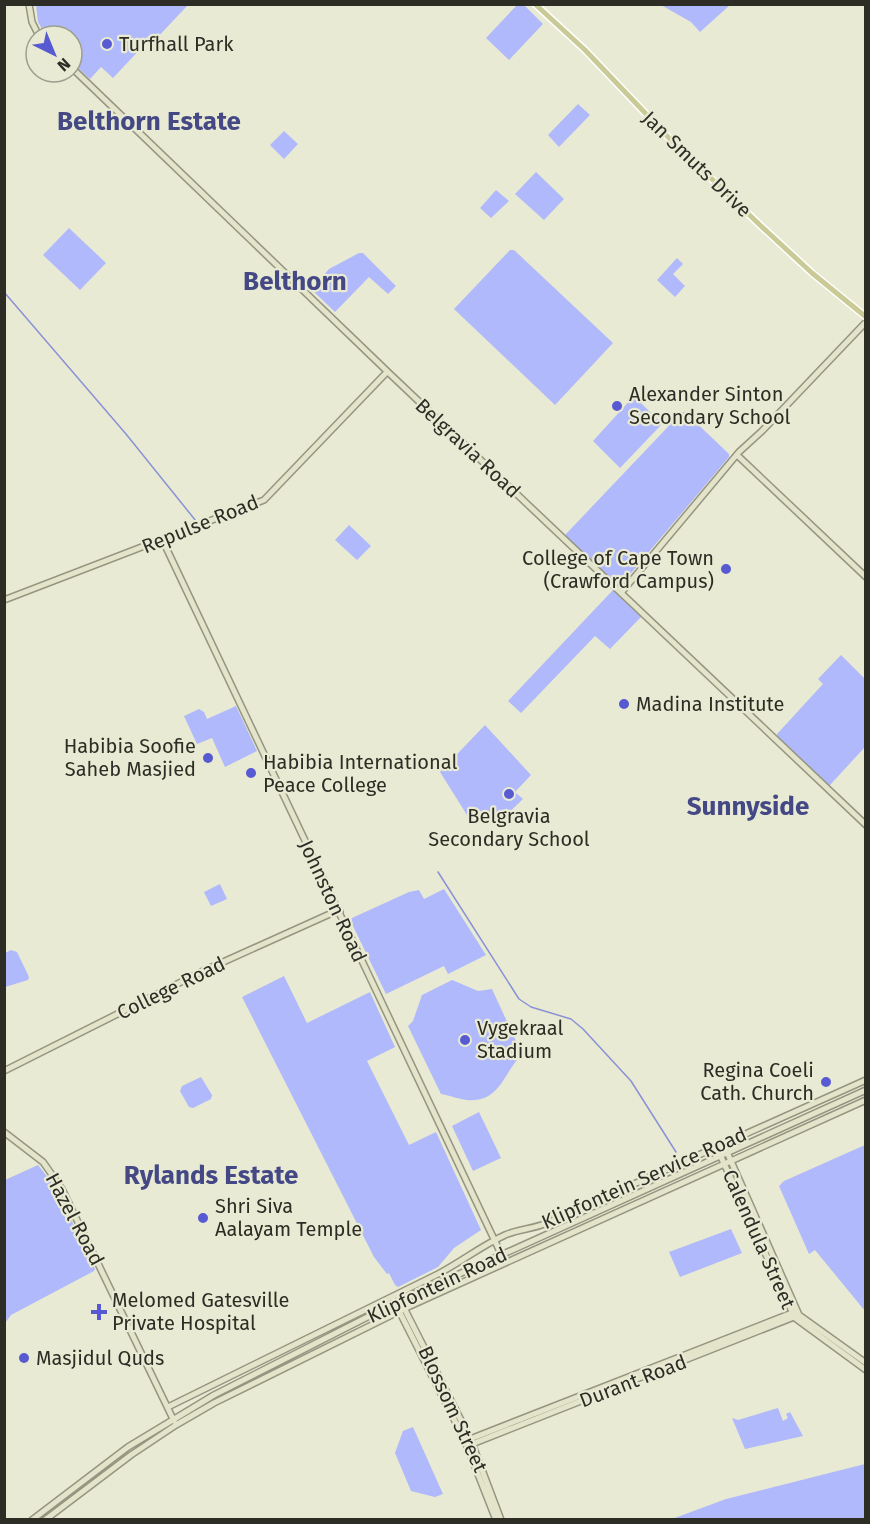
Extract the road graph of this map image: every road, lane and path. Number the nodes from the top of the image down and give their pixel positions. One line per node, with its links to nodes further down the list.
1 (29, 4): 3 (street)
2 (535, 4): 5 (main road, Jan Smuts Drive)
3 (33, 24)
4 (84, 81): 7 (street, Belgravia Road)
5 (866, 317)
6 (866, 322): 8 (street)
7 (387, 372): 9 (street, Repulse Road); 11 (street, Belgravia Road)
8 (738, 456): 10 (street); 11 (street)
9 (162, 539): 12 (street, Repulse Road); 14 (street, Johnston Road)
10 (866, 577)
11 (621, 593): 13 (street, Belgravia Road)
12 (4, 600)
13 (866, 825)
14 (340, 912): 15 (street, College Road); 23 (street, Johnston Road)
15 (4, 1071)
16 (866, 1080): 20 (street, Klipfontein Service Road)
17 (866, 1090): 21 (street, Klipfontein Road)
18 (866, 1100): 22 (street, Klipfontein Road)
19 (4, 1132): 34 (street, Hazel Road)
20 (720, 1144): 21 (street, Calendula Street); 24 (street, Klipfontein Service Road)
21 (724, 1154): 22 (street, Calendula Street); 26 (street, Klipfontein Road)
22 (728, 1162): 27 (street, Klipfontein Road); 31 (street, Calendula Street)
23 (488, 1224): 24 (street, Johnston Road); 25 (street)
24 (495, 1240): 25 (street, Klipfontein Service Road); 26 (street, Johnston Road)
25 (480, 1248): 28 (street, Klipfontein Service Road)
26 (502, 1254): 27 (street, Johnston Road); 29 (street, Klipfontein Road)
27 (505, 1262): 30 (street, Klipfontein Road)
28 (394, 1295): 29 (street, Blossom Street); 34 (street, Klipfontein Service Road)
29 (398, 1302): 30 (street, Blossom Street); 35 (street, Klipfontein Road)
30 (402, 1310): 36 (street, Klipfontein Road); 37 (street, Blossom Street)
31 (796, 1314): 32 (street, Calendula Street); 33 (street, Calendula Street); 37 (street, Durant Road)
32 (866, 1363)
33 (866, 1370)
34 (168, 1407): 35 (street, Hazel Road)
35 (173, 1418): 36 (street, Hazel Road); 38 (street, Klipfontein Road)
36 (176, 1425): 39 (street, Klipfontein Road)
37 (469, 1442): 40 (street, Blossom Street); 41 (street, Blossom Street)
38 (32, 1520)
39 (45, 1520)
40 (496, 1520)
41 (501, 1520)

